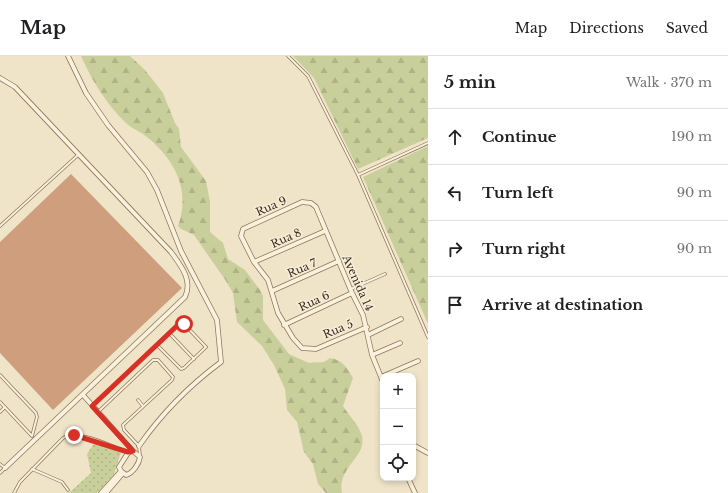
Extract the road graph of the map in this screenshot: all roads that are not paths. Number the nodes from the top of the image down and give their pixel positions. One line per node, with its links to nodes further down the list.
1 (68, 56): 41 (street)
2 (288, 56): 6 (lane)
3 (0, 78): 5 (street)
4 (428, 143): 6 (lane)
5 (79, 154): 8 (lane); 29 (street)
6 (358, 175): 20 (lane)
7 (302, 202): 9 (street, Avenida 14); 11 (street, Rua 9)
8 (0, 226)
9 (325, 231): 10 (street, Avenida 14); 11 (street, Rua 8)
10 (339, 261): 13 (street, Rua 7); 14 (street, Avenida 14)
11 (254, 262): 13 (street)
12 (385, 274): 14 (lane)
13 (272, 290): 16 (street)
14 (351, 291): 16 (street, Rua 6); 17 (street, Avenida 14)
15 (401, 319): 19 (street)
16 (284, 325): 17 (street, Rua 5)
17 (367, 326): 19 (street, Avenida 14)
18 (169, 333): 22 (lane); 24 (lane); 24 (lane)
19 (368, 335): 23 (street, Avenida 14)
20 (428, 337)
21 (400, 344): 23 (street)
22 (157, 345): 24 (lane); 32 (lane)
23 (372, 355): 28 (street, Avenida 14)
24 (194, 359)
25 (418, 361): 26 (street)
26 (390, 373)
27 (0, 375): 37 (lane)
28 (380, 377)
29 (82, 395): 32 (street); 39 (street)
30 (138, 400): 33 (lane)
31 (0, 402): 34 (lane)
32 (92, 406): 36 (street)
33 (143, 406): 36 (lane); 38 (lane)
34 (5, 407): 35 (lane); 37 (lane)
35 (0, 412)
36 (98, 412): 40 (street)
37 (32, 436): 39 (lane)
38 (130, 436): 40 (lane); 41 (lane)
39 (36, 440): 47 (street)
40 (124, 442): 43 (street)
41 (139, 446): 45 (lane)
42 (416, 446): 44 (street)
43 (130, 452): 45 (street); 48 (lane); 49 (street)
44 (428, 453)
45 (140, 457): 49 (street)
46 (0, 464): 47 (lane)
47 (5, 468): 50 (lane)
48 (32, 469): 52 (lane); 53 (lane)
49 (122, 472): 54 (street); 55 (street)
50 (0, 473)
51 (409, 481): 56 (street)
52 (68, 490)
53 (14, 493)
54 (101, 493)
55 (106, 493)
56 (415, 493)

